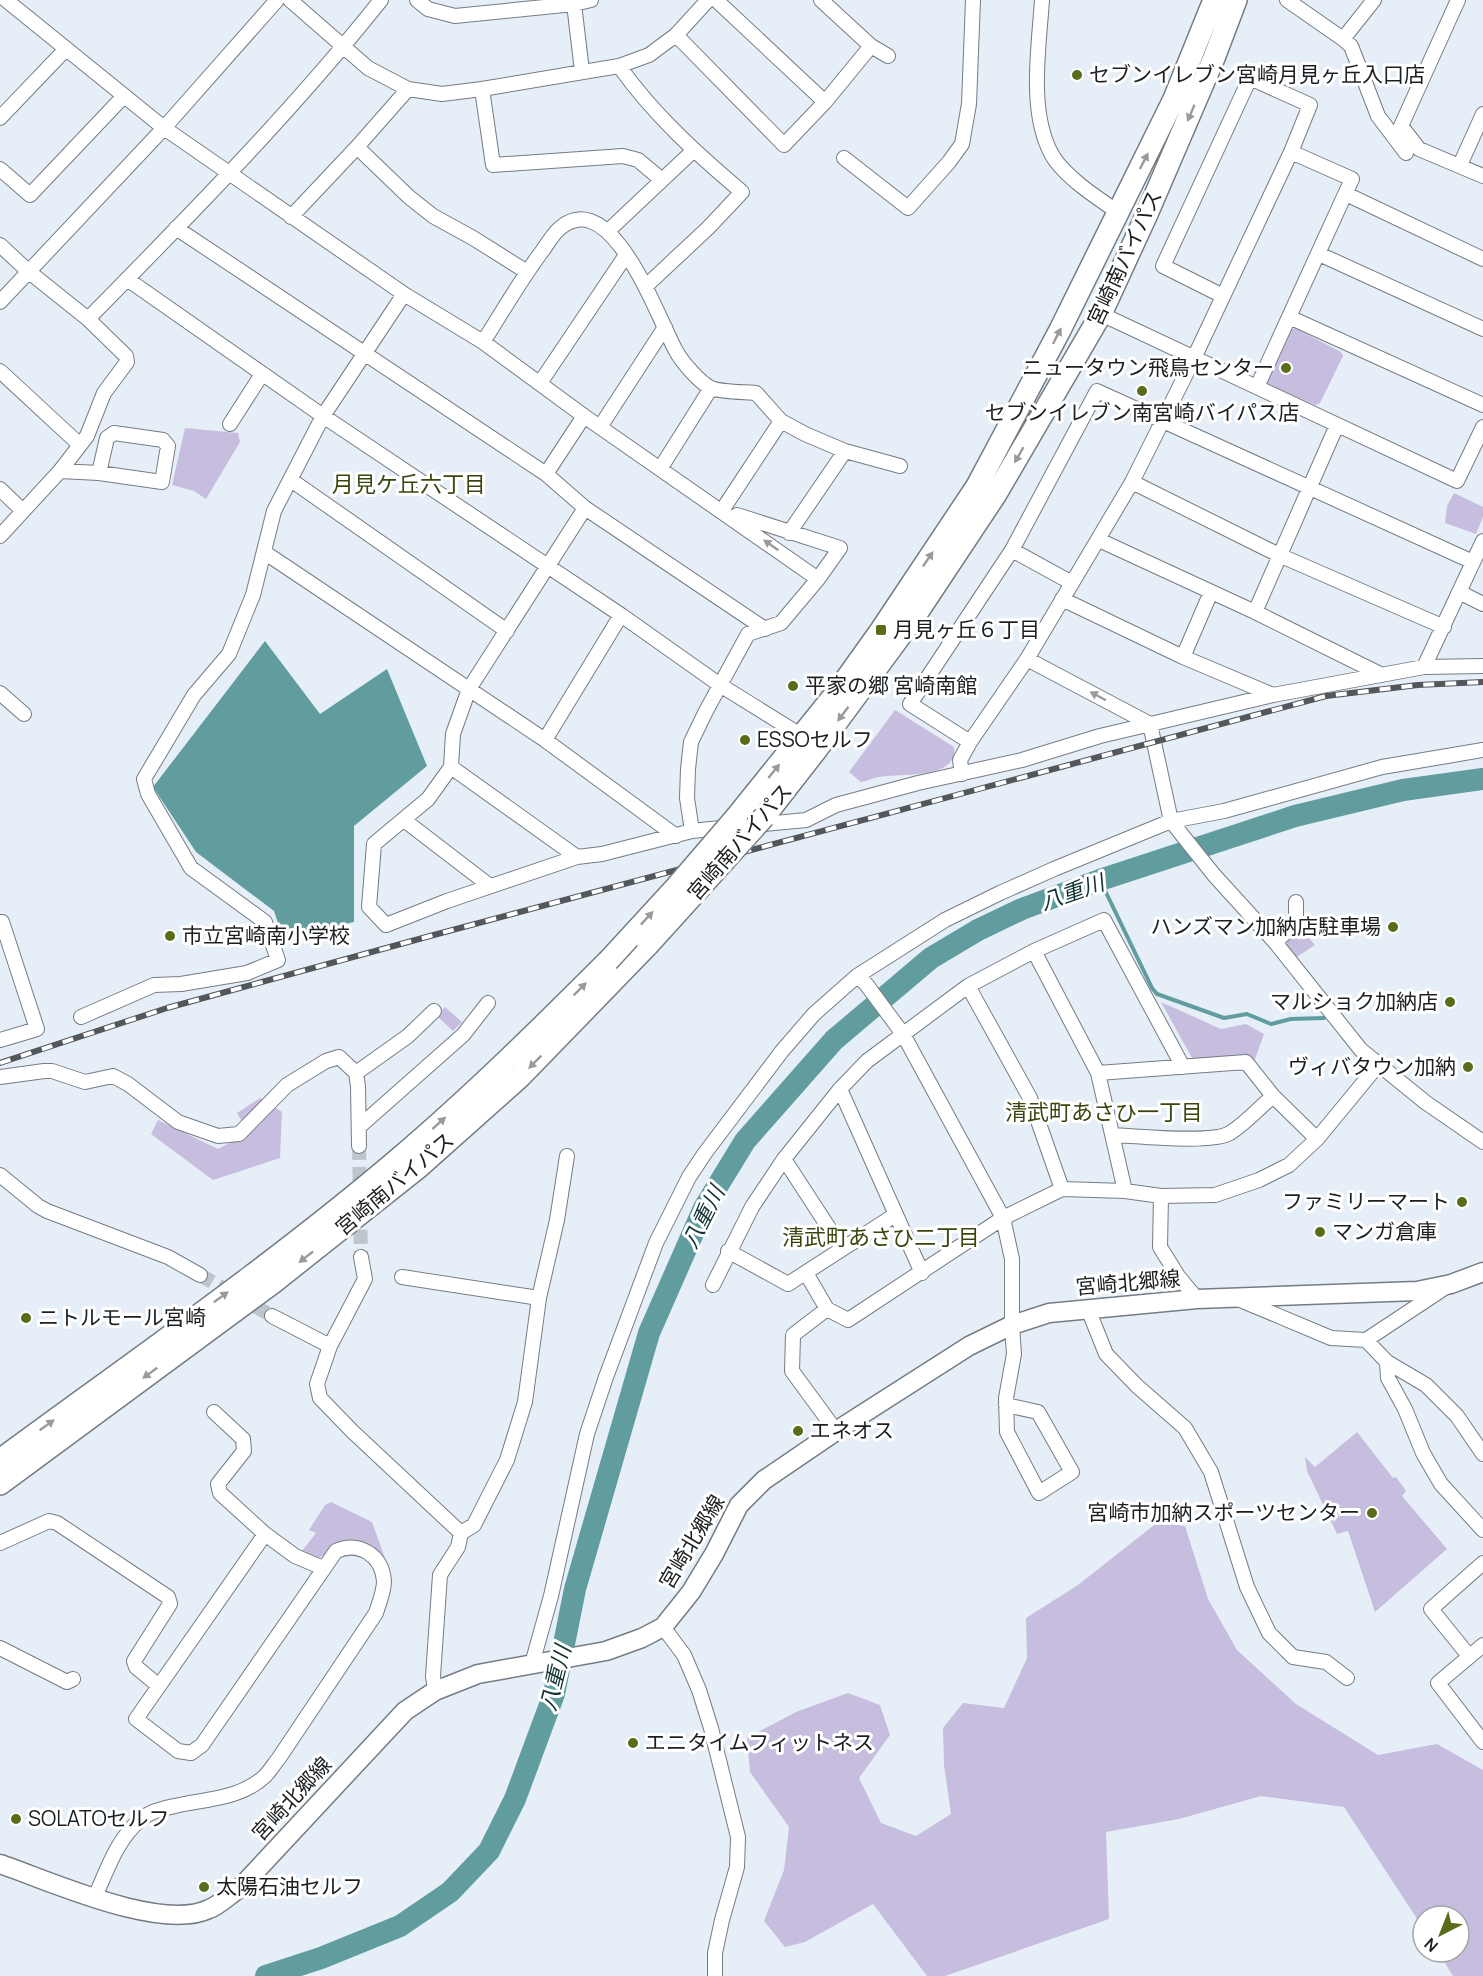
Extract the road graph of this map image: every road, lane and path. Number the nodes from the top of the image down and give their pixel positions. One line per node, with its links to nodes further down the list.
1 (277, 0): 33 (street)
2 (290, 0): 23 (street)
3 (381, 0): 23 (street)
4 (417, 0): 18 (street)
5 (591, 0): 17 (street)
6 (708, 0): 19 (street)
7 (716, 0): 30 (street)
8 (821, 0): 21 (street)
9 (973, 0): 38 (street)
10 (1042, 0): 45 (street)
11 (1214, 0): 45 (highway, 宮崎南バイパス, one-way to 11)
12 (1236, 0): 60 (highway, 宮崎南バイパス, one-way to 60)
13 (1287, 0): 20 (street)
14 (1374, 0): 20 (street)
15 (1458, 0): 39 (street)
16 (3, 1): 22 (street)
17 (574, 3): 18 (street); 26 (street)
18 (482, 7)
19 (676, 35): 25 (street); 30 (street)
20 (1342, 39): 37 (street)
21 (871, 46): 24 (street); 30 (street)
22 (66, 48): 29 (street); 32 (street)
23 (343, 48): 27 (street); 41 (street)
24 (888, 56)
25 (619, 66): 26 (street); 35 (street)
26 (582, 71): 28 (street)
27 (408, 89): 28 (street); 34 (street)
28 (482, 90): 43 (street)
29 (124, 96): 33 (street); 40 (street)
30 (825, 102)
31 (1483, 114): 39 (street)
32 (0, 118)
33 (164, 128): 41 (street); 53 (street)
34 (357, 147): 46 (street); 54 (street)
35 (694, 150): 43 (street); 56 (street)
36 (1291, 152): 44 (street); 58 (street); 58 (street)
37 (1406, 153)
38 (844, 158)
39 (1460, 165): 42 (street)
40 (0, 170)
41 (229, 173): 46 (street); 47 (street)
42 (1483, 176)
43 (662, 180): 48 (street)
44 (1346, 194): 50 (street); 52 (street)
45 (1118, 212): 128 (highway, 宮崎南バイパス, one-way to 45)
46 (291, 217): 57 (street)
47 (177, 228): 55 (street); 66 (street)
48 (608, 231): 51 (street); 54 (street)
49 (0, 245): 53 (street)
50 (1319, 254): 61 (street); 64 (street)
51 (626, 255): 56 (street); 70 (street)
52 (1483, 259)
53 (28, 271): 59 (street); 62 (street)
54 (527, 272): 65 (street)
55 (127, 279): 62 (street); 69 (street)
56 (646, 286): 63 (street)
57 (404, 294): 65 (street); 66 (street)
58 (1223, 296): 67 (street)
59 (0, 302)
60 (1101, 314): 67 (street); 196 (highway, 宮崎南バイパス, one-way to 196, bridge)
61 (1289, 316): 71 (street); 73 (street)
62 (88, 319): 82 (street)
63 (665, 327): 72 (street); 80 (street)
64 (1483, 329)
65 (483, 342): 70 (street)
66 (365, 353): 74 (street); 88 (street)
67 (1194, 358): 71 (street); 77 (street)
68 (0, 371): 82 (street)
69 (262, 374): 74 (street); 78 (street)
70 (540, 384): 75 (street)
71 (1257, 387): 79 (street)
72 (711, 388): 76 (street); 85 (street)
73 (1483, 405)
74 (323, 416): 89 (street); 105 (street)
75 (584, 416): 80 (street); 88 (street)
76 (781, 421): 83 (street); 95 (street)
77 (1163, 422): 90 (street); 91 (street); 101 (street)
78 (230, 424)
79 (1337, 425): 81 (street); 91 (street)
80 (600, 427): 85 (street)
81 (1483, 427)
82 (80, 445): 86 (street)
83 (845, 451): 84 (street); 97 (street)
84 (900, 466)
85 (660, 469): 93 (street)
86 (60, 471): 87 (street); 96 (street)
87 (99, 473): 87 (street)
88 (546, 474): 94 (street)
89 (291, 480): 102 (street); 116 (street)
90 (1132, 482): 99 (street); 103 (street)
91 (1310, 487): 103 (street); 104 (street)
92 (0, 489): 96 (street)
93 (708, 501): 95 (street); 106 (street, one-way to 93)
94 (585, 508): 105 (street); 115 (street)
95 (723, 509): 97 (street)
96 (23, 511): 98 (street)
97 (789, 533): 106 (street)
98 (0, 536)
99 (1099, 540): 107 (street); 108 (street)
100 (1483, 541): 104 (street)
101 (1012, 550): 107 (street); 130 (street)
102 (264, 552): 123 (street); 148 (street)
103 (1279, 555): 112 (street); 114 (street)
104 (1473, 562): 109 (street)
105 (548, 567): 113 (street); 116 (street)
106 (818, 579): 115 (street)
107 (1072, 583): 110 (street)
108 (1211, 592): 112 (street); 117 (street)
109 (1459, 592): 111 (street); 114 (street)
110 (1062, 599): 117 (street); 118 (street)
111 (1483, 604)
112 (1255, 612): 121 (street)
113 (621, 615): 122 (street); 129 (street)
114 (1444, 627): 120 (street)
115 (765, 629): 122 (street)
116 (507, 631): 123 (street)
117 (1183, 657): 125 (street)
118 (1027, 659): 127 (street, one-way to 118); 130 (street)
119 (1483, 666): 120 (street)
120 (1424, 668): 121 (street)
121 (1382, 675): 125 (street)
122 (720, 685): 128 (street); 136 (street)
123 (469, 689): 129 (street); 132 (street)
124 (0, 693): 126 (street)
125 (1273, 695): 127 (street)
126 (24, 714)
127 (1150, 724): 133 (street); 135 (street)
128 (802, 736): 195 (highway, 宮崎南バイパス, one-way to 128, bridge)
129 (545, 740): 137 (street)
130 (970, 742): 133 (street)
131 (1483, 750): 135 (street)
132 (451, 767): 134 (street); 138 (street)
133 (962, 774): 136 (street)
134 (404, 820): 139 (street); 139 (street)
135 (1174, 826): 142 (street); 144 (street)
136 (692, 831): 137 (street)
137 (676, 836): 138 (street)
138 (577, 857): 139 (street)
139 (490, 886)
140 (1296, 902): 142 (street)
141 (0, 922): 150 (street)
142 (1275, 942): 151 (street)
143 (1034, 951): 145 (street); 152 (street); 154 (street)
144 (861, 980): 149 (street); 207 (street)
145 (968, 986): 149 (street); 166 (street)
146 (488, 1003): 158 (street)
147 (434, 1011): 153 (street)
148 (81, 1017)
149 (899, 1030): 156 (street); 170 (street)
150 (0, 1040)
151 (1378, 1065): 160 (street); 161 (street)
152 (1183, 1067): 154 (street); 157 (street)
153 (356, 1073): 155 (street); 158 (street)
154 (1098, 1073): 159 (street)
155 (0, 1077)
156 (840, 1089): 164 (street); 169 (street)
157 (1273, 1096): 159 (street); 160 (street)
158 (360, 1126): 162 (street)
159 (1113, 1135): 167 (street)
160 (1317, 1139): 168 (street)
161 (1483, 1142)
162 (359, 1146)
163 (567, 1155): 181 (street)
164 (784, 1159): 171 (street); 172 (street)
165 (0, 1175): 177 (street)
166 (1062, 1189): 167 (street); 170 (street)
167 (1125, 1191): 168 (street)
168 (1161, 1196): 182 (street)
169 (895, 1215): 171 (street); 174 (street)
170 (1003, 1218): 174 (street); 187 (street)
171 (842, 1248): 176 (street)
172 (728, 1251): 176 (street); 180 (street)
173 (361, 1257): 189 (street)
174 (922, 1272): 184 (street)
175 (1483, 1272): 179 (main road, 宮崎北郷線)
176 (806, 1273): 184 (street)
177 (200, 1275)
178 (402, 1277): 181 (street)
179 (1451, 1284): 183 (main road, 宮崎北郷線); 188 (street)
180 (713, 1285)
181 (539, 1298): 198 (street)
182 (1197, 1299): 183 (main road, 宮崎北郷線); 185 (main road, 宮崎北郷線)
183 (1238, 1299): 188 (street)
184 (827, 1309): 193 (street)
185 (1088, 1309): 187 (main road, 宮崎北郷線); 209 (street)
186 (272, 1316): 189 (street)
187 (1012, 1325): 191 (street); 193 (main road, 宮崎北郷線)
188 (1365, 1340): 190 (street)
189 (330, 1346): 198 (street)
190 (1387, 1362): 194 (street); 197 (street)
191 (1006, 1405): 191 (street)
192 (214, 1412): 199 (street)
193 (836, 1431): 203 (main road, 宮崎北郷線)
194 (1483, 1454)
195 (0, 1460)
196 (0, 1484)
197 (1483, 1530)
198 (461, 1533): 211 (street)
199 (265, 1534): 202 (street); 210 (street)
200 (0, 1543): 210 (street)
201 (1483, 1563): 206 (street)
202 (323, 1568): 210 (street); 214 (street)
203 (663, 1627): 207 (main road, 宮崎北郷線); 215 (street)
204 (1483, 1645): 206 (street)
205 (0, 1648): 208 (street)
206 (1469, 1656): 212 (street)
207 (532, 1664): 211 (main road, 宮崎北郷線)
208 (73, 1678)
209 (1347, 1678)
210 (159, 1686)
211 (435, 1691): 214 (main road, 宮崎北郷線)
212 (1481, 1736)
213 (0, 1864): 214 (main road, 宮崎北郷線)
214 (95, 1898)
215 (716, 1976)

